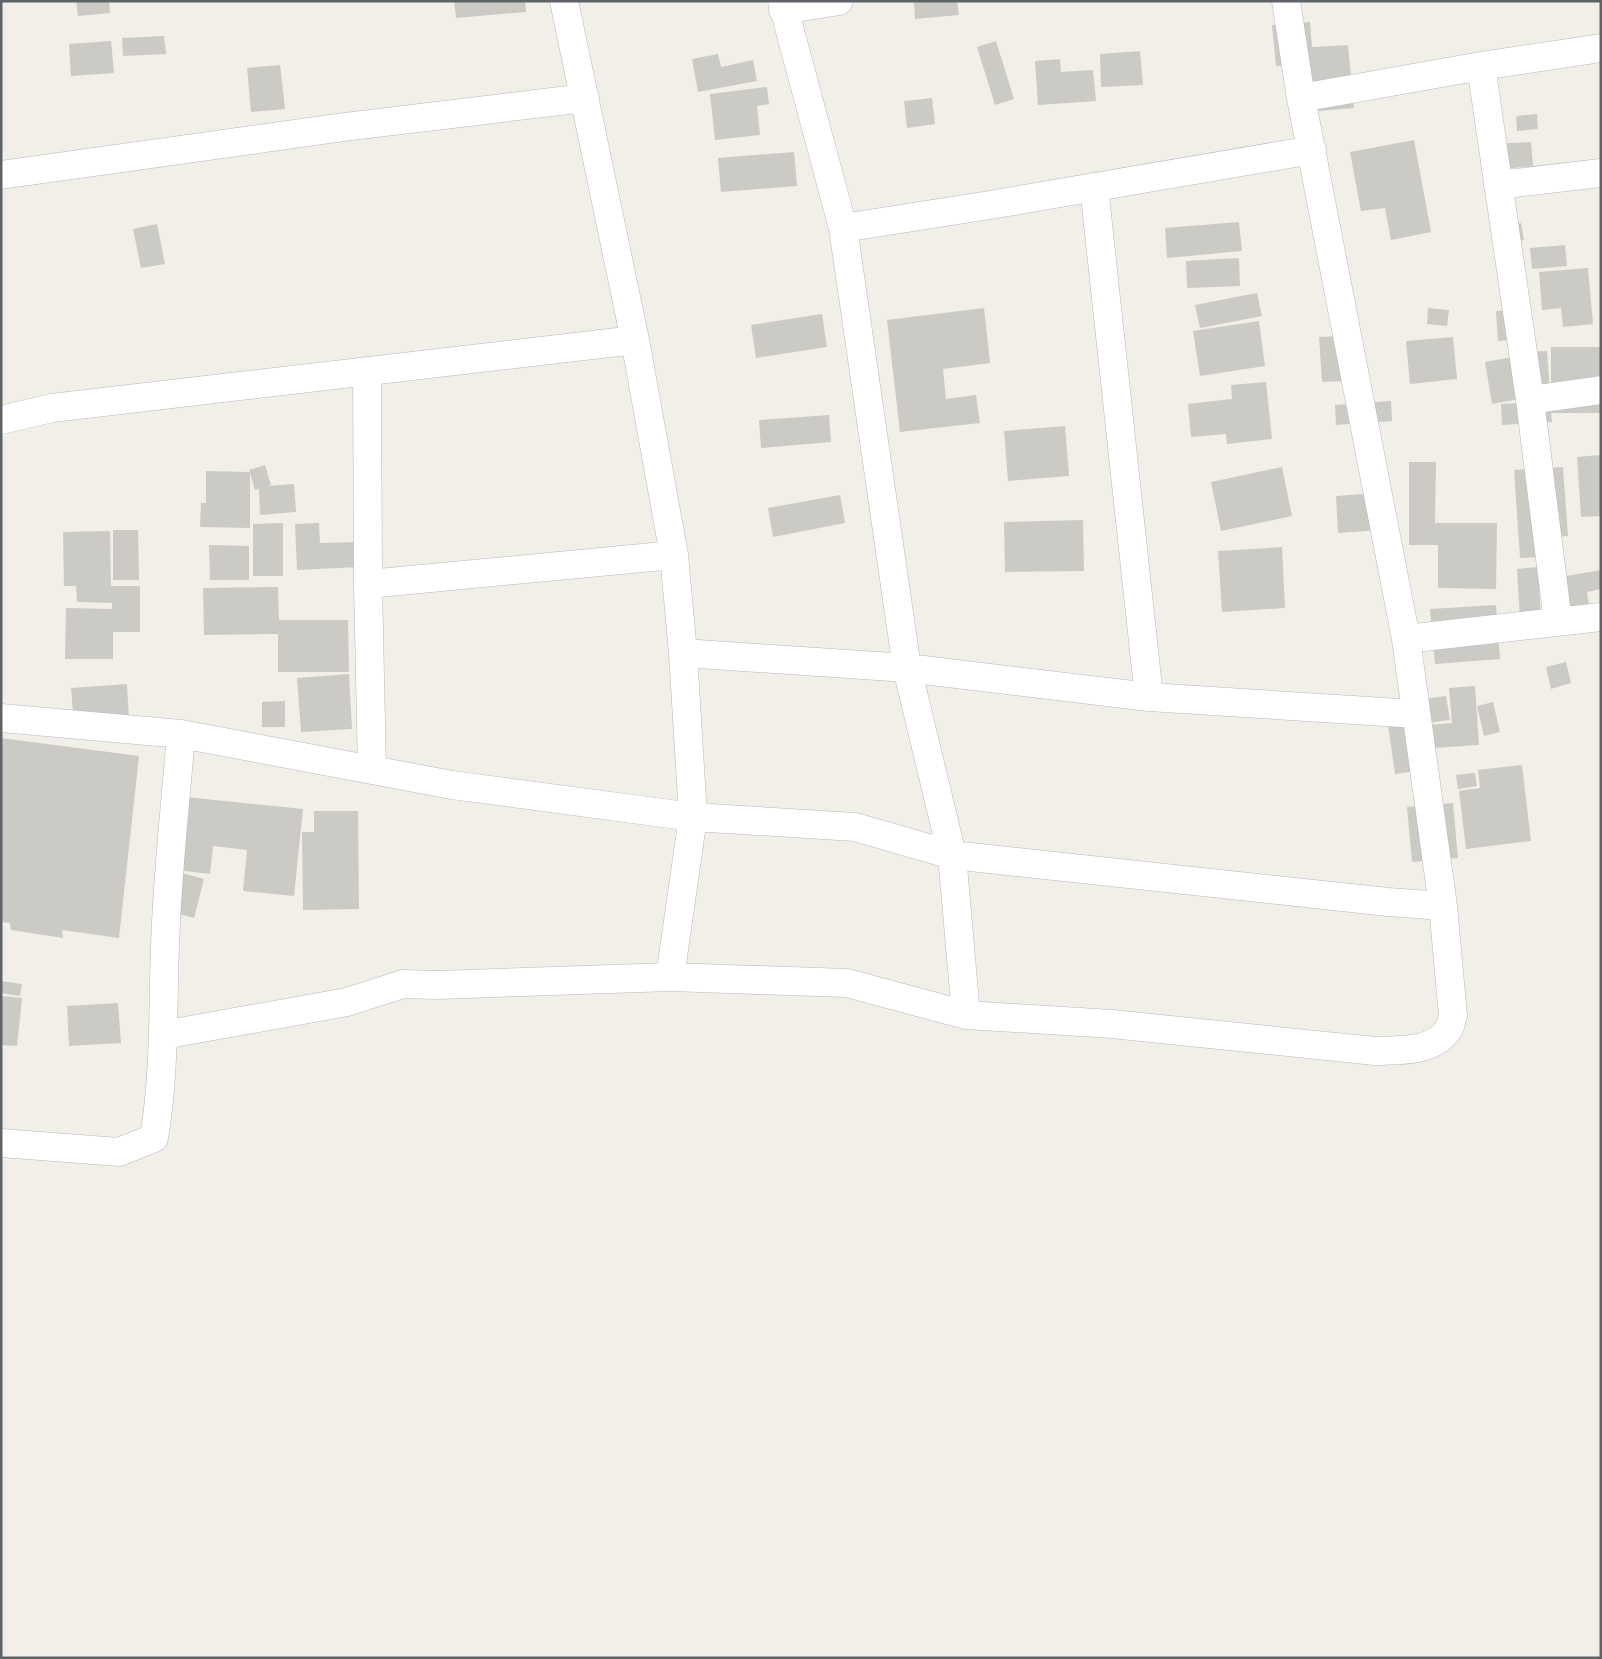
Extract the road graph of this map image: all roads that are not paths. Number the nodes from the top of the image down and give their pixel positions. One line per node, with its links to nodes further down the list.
1 (564, 1): 7 (street)
2 (839, 1): 4 (street)
3 (1286, 1): 8 (street)
4 (783, 6): 14 (street)
5 (1601, 48): 6 (street)
6 (1481, 66): 8 (street); 12 (street)
7 (585, 98): 11 (street); 15 (street)
8 (1301, 98): 9 (street)
9 (1312, 150): 13 (street); 24 (street)
10 (1601, 173): 12 (street)
11 (1, 174)
12 (1498, 185): 18 (street)
13 (1094, 187): 14 (street); 27 (street)
14 (843, 228): 26 (street)
15 (635, 340): 16 (street); 20 (street)
16 (367, 371): 19 (street); 21 (street)
17 (1601, 390): 18 (street)
18 (1530, 400): 23 (street)
19 (1, 420)
20 (674, 555): 21 (street); 25 (street)
21 (368, 584): 31 (street)
22 (1601, 617): 23 (street)
23 (1558, 622): 24 (street)
24 (1406, 639): 28 (street)
25 (684, 653): 26 (street); 32 (street)
26 (907, 668): 27 (street); 33 (street)
27 (1149, 697): 28 (street)
28 (1416, 714): 34 (street)
29 (1, 718): 30 (street)
30 (181, 734): 31 (street); 37 (street)
31 (372, 770): 32 (street)
32 (693, 817): 33 (street); 35 (street)
33 (952, 855): 34 (street); 36 (street)
34 (1443, 906): 36 (street)
35 (670, 977): 36 (street); 37 (street)
36 (966, 1015)
37 (163, 1035): 38 (street)
38 (1, 1143)

